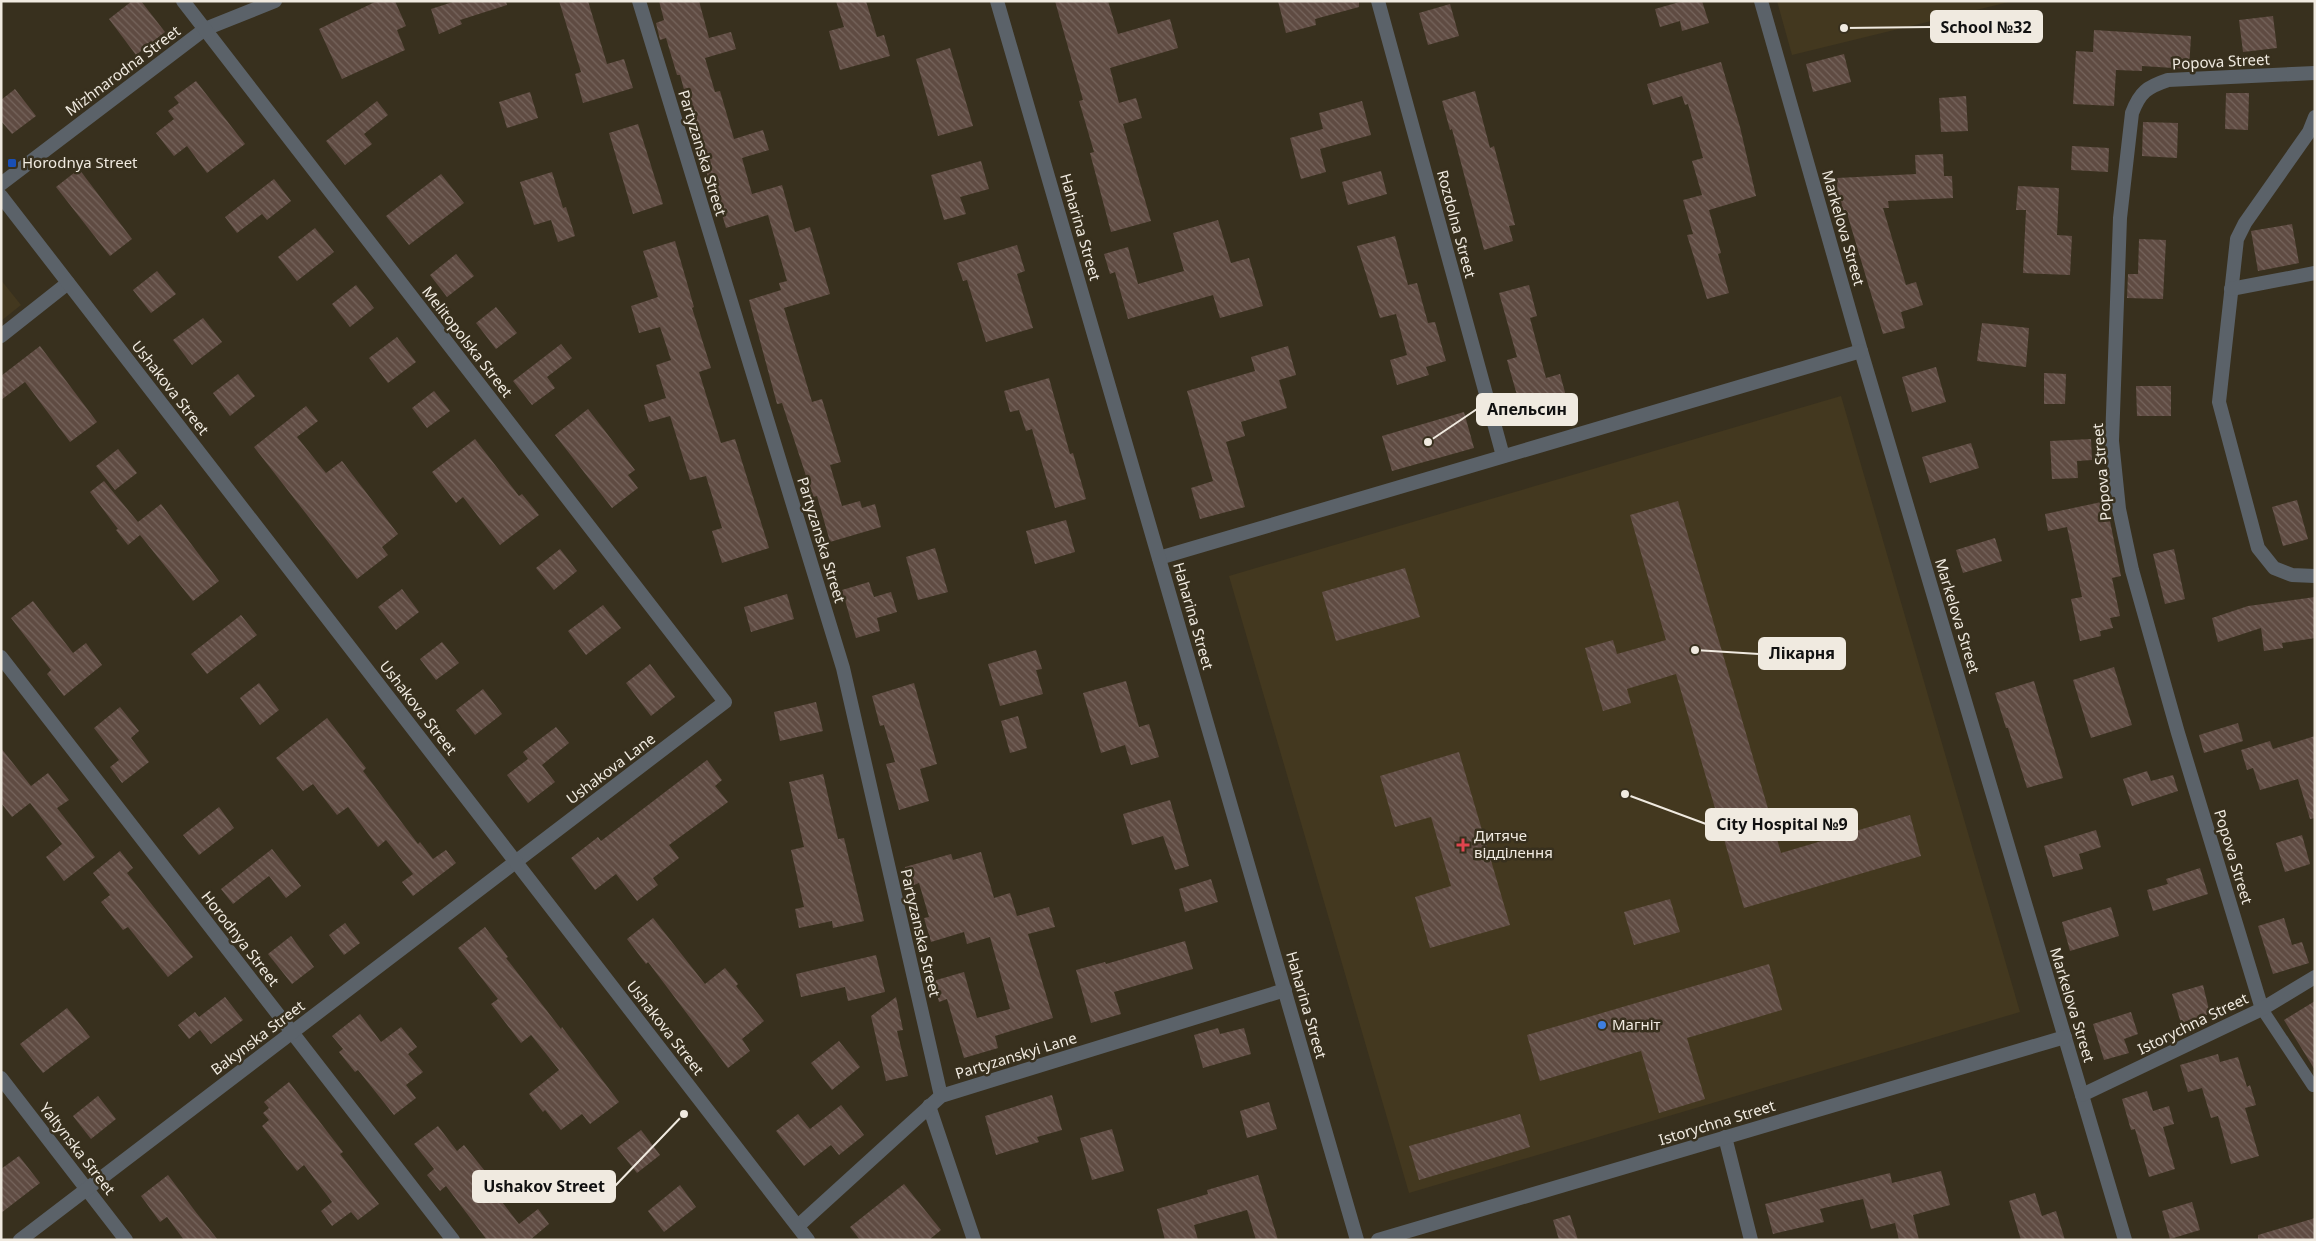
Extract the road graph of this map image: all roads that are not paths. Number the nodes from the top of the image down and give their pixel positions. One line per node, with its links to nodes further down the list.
1 (183, 1): 7 (street, Melitopolska Street)
2 (275, 1): 7 (street, Mizhnarodna Street)
3 (639, 1): 31 (street, Partyzanska Street)
4 (997, 1): 18 (street, Haharina Street)
5 (1378, 1): 17 (street, Rozdolna Street)
6 (1761, 1): 16 (street, Markelova Street)
7 (205, 29): 10 (street, Mizhnarodna Street); 21 (street, Melitopolska Street)
8 (2315, 73): 25 (street, Popova Street)
9 (2315, 117): 14 (street)
10 (1, 184)
11 (1, 196): 13 (street, Ushakova Street)
12 (2315, 273): 14 (street)
13 (68, 283): 15 (street); 22 (street, Ushakova Street)
14 (2231, 290): 19 (street)
15 (1, 336)
16 (1861, 351): 17 (street); 27 (street, Markelova Street)
17 (1503, 456): 18 (street)
18 (1159, 558): 24 (street, Haharina Street)
19 (2315, 576)
20 (1, 657): 26 (street, Horodnya Street)
21 (725, 702): 22 (street, Ushakova Lane)
22 (516, 862): 26 (street, Bakynska Street); 35 (street, Ushakova Street)
23 (2315, 977): 25 (street, Istorychna Street)
24 (1284, 990): 31 (street, Partyzanskyi Lane); 41 (street, Haharina Street)
25 (2262, 1009): 29 (lane); 30 (street, Istorychna Street)
26 (292, 1032): 34 (street, Bakynska Street); 38 (street, Horodnya Street)
27 (2065, 1037): 30 (street, Markelova Street); 33 (street, Istorychna Street)
28 (1, 1078): 34 (street, Yaltynska Street)
29 (2313, 1086)
30 (2082, 1095): 44 (street, Markelova Street)
31 (941, 1096): 32 (street, Partyzanskyi Lane)
32 (929, 1106): 35 (street, Partyzanskyi Lane); 40 (street)
33 (1725, 1137): 42 (street, Istorychna Street); 43 (street)
34 (87, 1189): 36 (street, Bakynska Street); 37 (street, Yaltynska Street)
35 (798, 1226): 39 (street, Ushakova Street)
36 (20, 1240)
37 (126, 1240)
38 (453, 1240)
39 (808, 1240)
40 (974, 1240)
41 (1357, 1240)
42 (1378, 1240)
43 (1751, 1240)
44 (2125, 1240)

